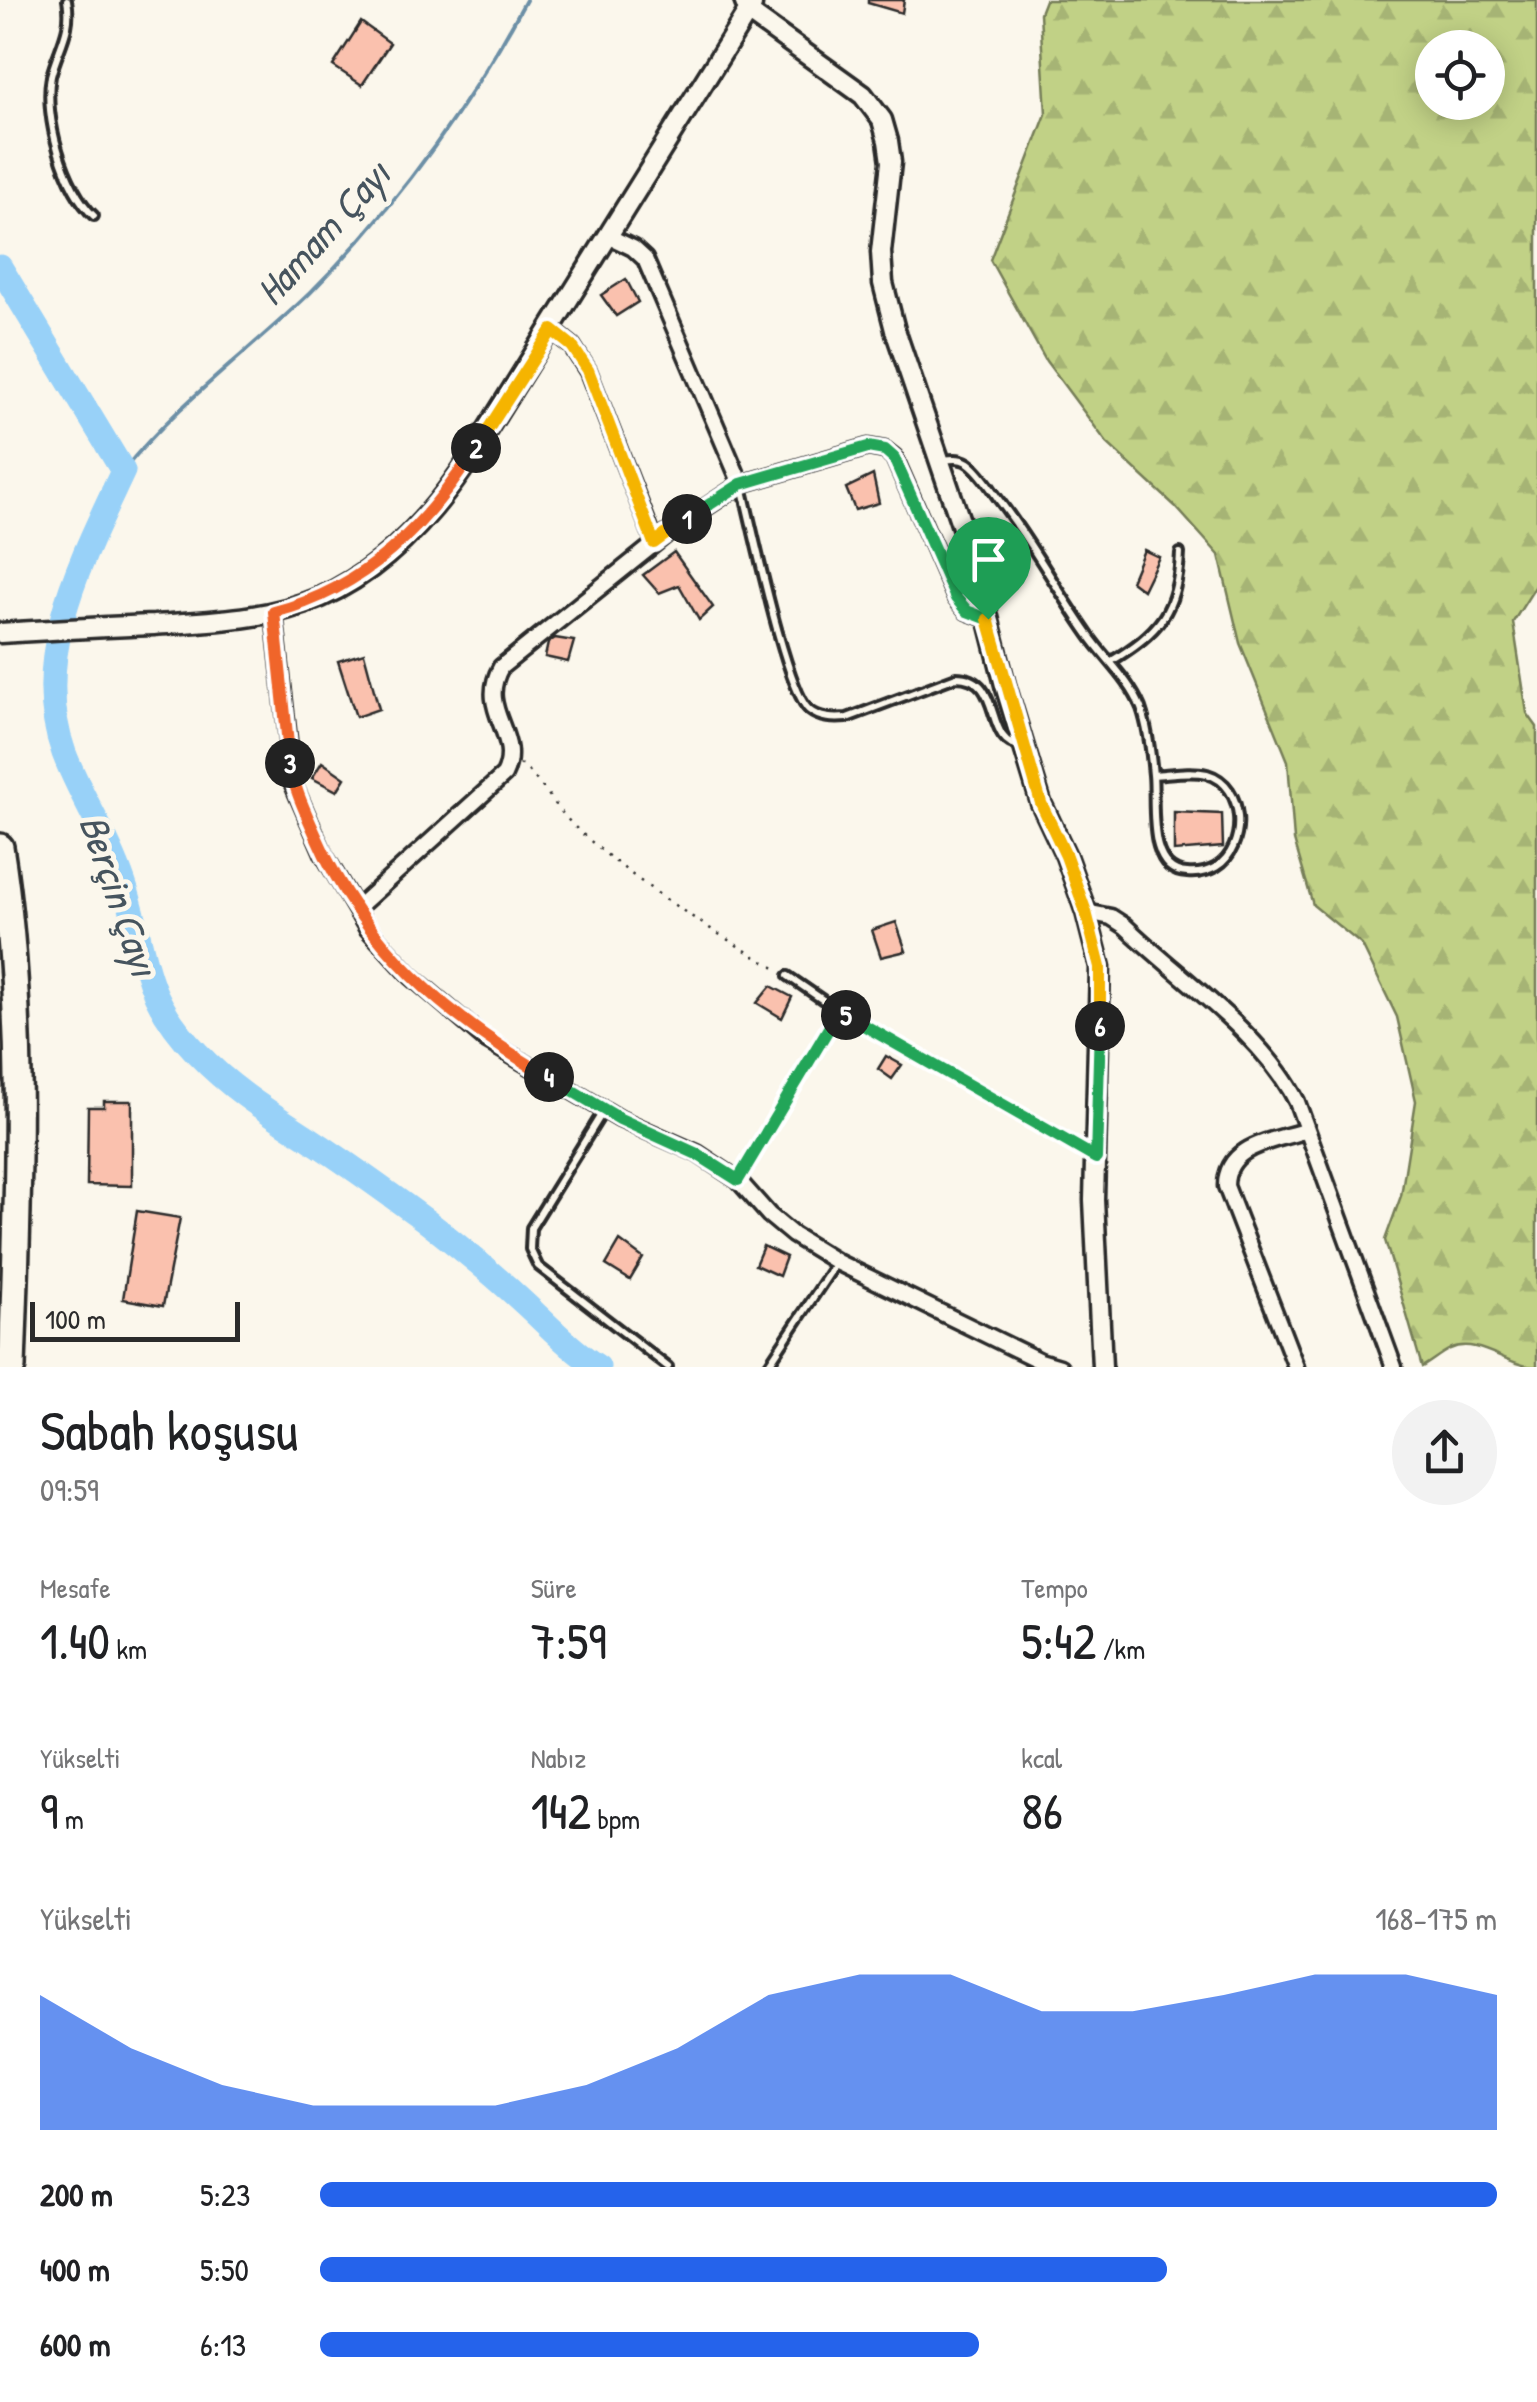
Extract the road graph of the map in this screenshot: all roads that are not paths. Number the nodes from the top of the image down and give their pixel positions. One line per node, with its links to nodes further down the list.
1 (67, 0): 3 (lane)
2 (749, 4): 4 (street); 6 (street)
3 (94, 216)
4 (610, 238): 5 (street); 7 (street)
5 (552, 330): 8 (street); 10 (street)
6 (941, 460): 11 (street); 13 (lane)
7 (741, 484): 8 (street); 11 (street); 14 (lane)
8 (654, 543): 17 (street)
9 (1180, 553): 13 (lane)
10 (274, 612): 12 (street); 17 (street)
11 (988, 619): 14 (street)
12 (0, 633)
13 (1110, 662): 15 (lane)
14 (1024, 746): 18 (street)
15 (1153, 775): 15 (lane)
16 (0, 846): 21 (highway)
17 (356, 909): 22 (street)
18 (1086, 912): 23 (street); 24 (street)
19 (788, 976): 20 (lane)
20 (839, 1011): 24 (lane); 25 (lane)
21 (9, 1033): 27 (highway)
22 (605, 1110): 25 (street); 28 (lane)
23 (1307, 1130): 32 (street); 33 (street)
24 (1096, 1158): 31 (street)
25 (738, 1180): 26 (street)
26 (837, 1262): 29 (lane); 30 (street)
27 (12, 1367)
28 (668, 1367)
29 (766, 1367)
30 (1060, 1367)
31 (1102, 1367)
32 (1296, 1367)
33 (1394, 1367)

